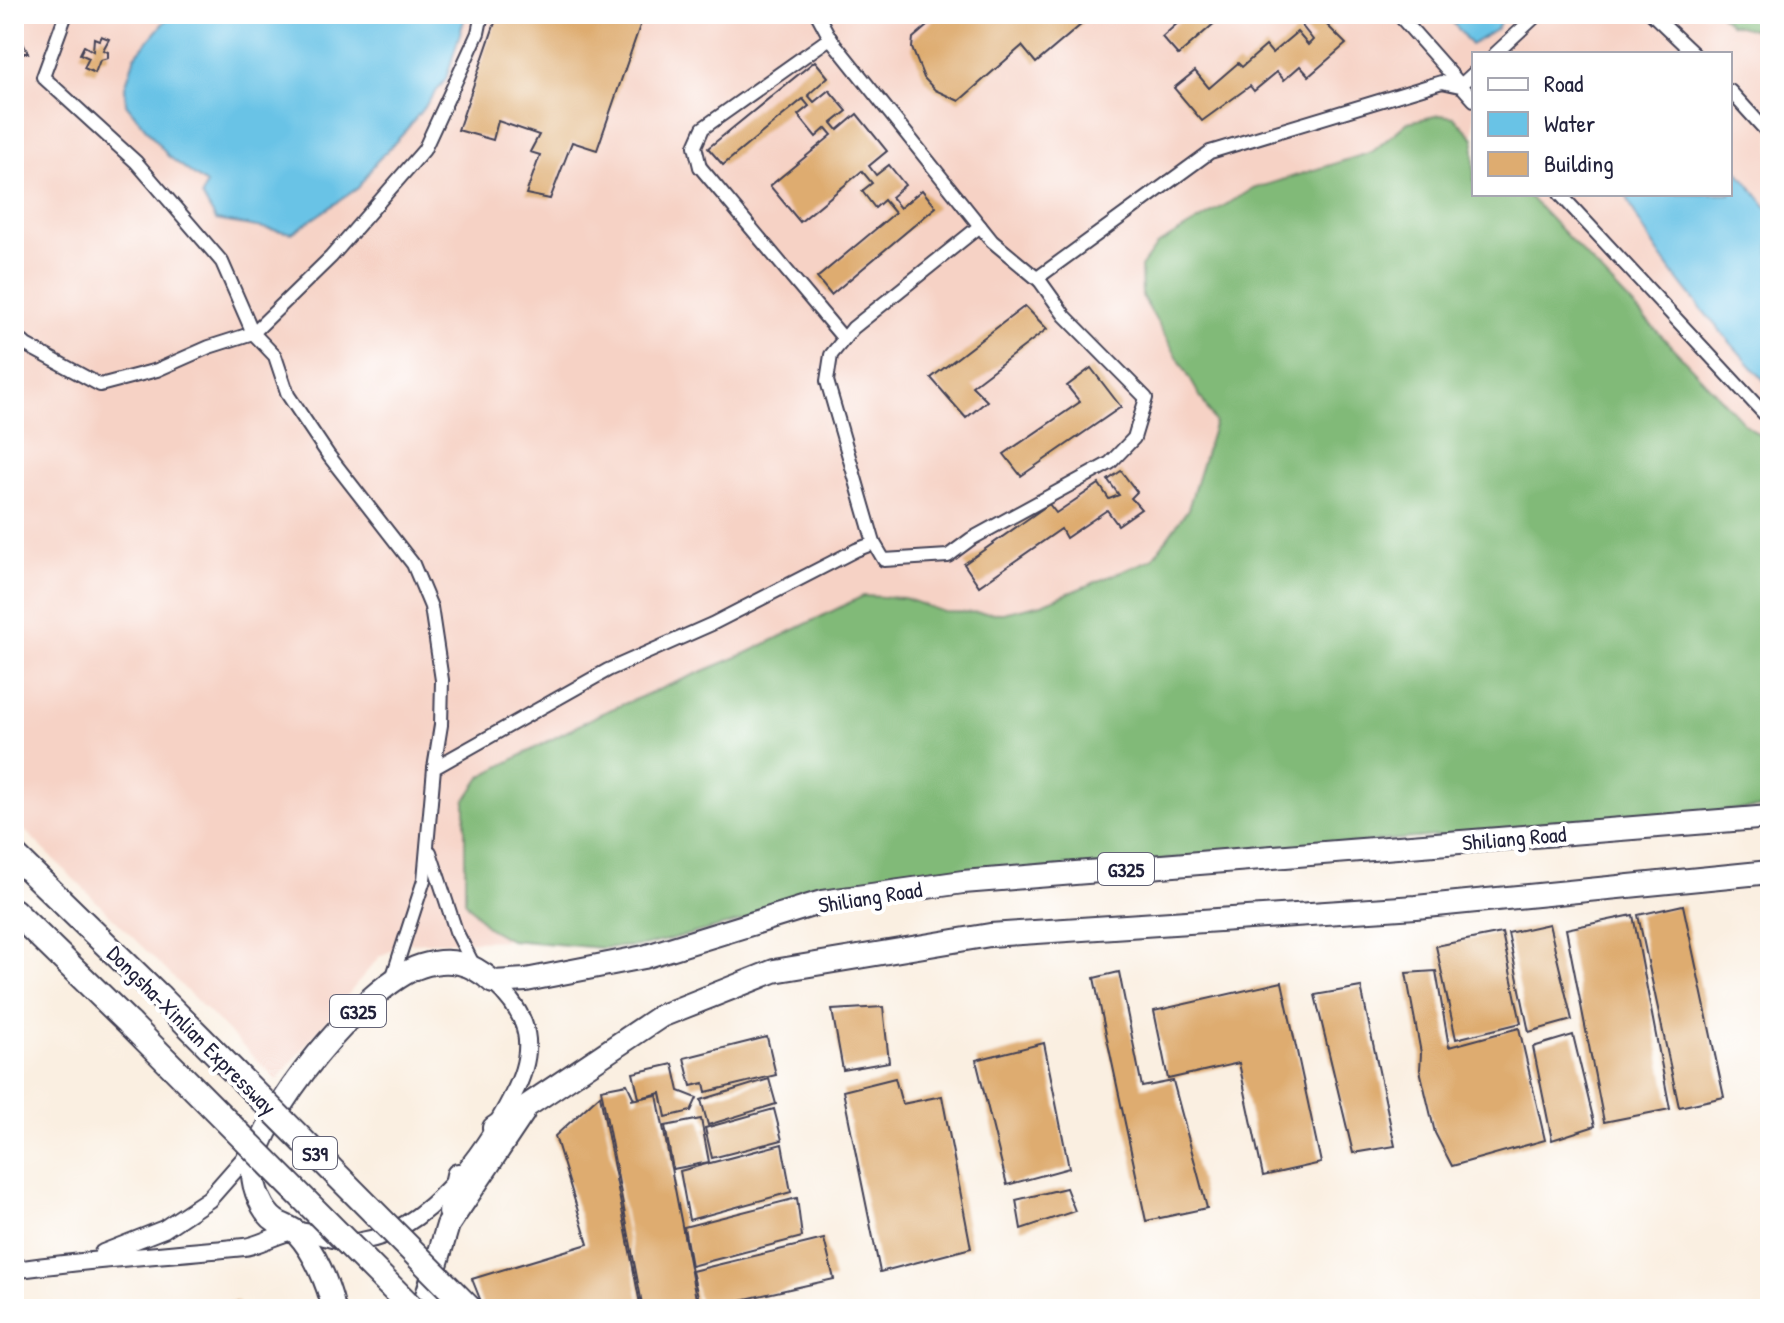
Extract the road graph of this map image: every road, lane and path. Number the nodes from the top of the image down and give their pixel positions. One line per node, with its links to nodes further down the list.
1 (66, 14): 18 (street)
2 (482, 14): 18 (street)
3 (817, 14): 7 (street)
4 (1398, 14): 11 (street)
5 (1538, 14): 8 (street)
6 (1652, 14): 9 (street)
7 (830, 38): 16 (street); 20 (street)
8 (1497, 52)
9 (1692, 52)
10 (1472, 75): 11 (street)
11 (1460, 86): 13 (street); 17 (street)
12 (1732, 93): 14 (street)
13 (1472, 98)
14 (1770, 135)
15 (1562, 196): 21 (street)
16 (980, 226): 17 (street); 20 (street)
17 (1040, 281): 22 (street)
18 (253, 333): 19 (street); 23 (street)
19 (14, 334)
20 (844, 339): 22 (street)
21 (1770, 420)
22 (874, 543): 23 (street)
23 (434, 768): 25 (street)
24 (1770, 817): 29 (highway, Shiliang Road / G325)
25 (429, 845): 29 (street); 30 (street)
26 (14, 855): 42 (highway, Dongsha-Xinlian Expressway / S39, bridge)
27 (1770, 872): 31 (highway)
28 (14, 911): 40 (highway, Dongsha-Xinlian Expressway / S39, bridge)
29 (484, 975): 30 (highway, Shiliang Road / G325); 32 (street)
30 (391, 982): 33 (highway, Shiliang Road / G325)
31 (532, 1100): 32 (highway); 35 (highway)
32 (494, 1128): 34 (street)
33 (264, 1136): 36 (highway, Shiliang Road / G325); 37 (street)
34 (458, 1175): 35 (highway); 36 (street)
35 (448, 1225): 41 (highway)
36 (296, 1231): 37 (street); 39 (highway, Shiliang Road / G325)
37 (55, 1264): 38 (street)
38 (14, 1270)
39 (334, 1309)
40 (413, 1309)
41 (423, 1309)
42 (470, 1309)

